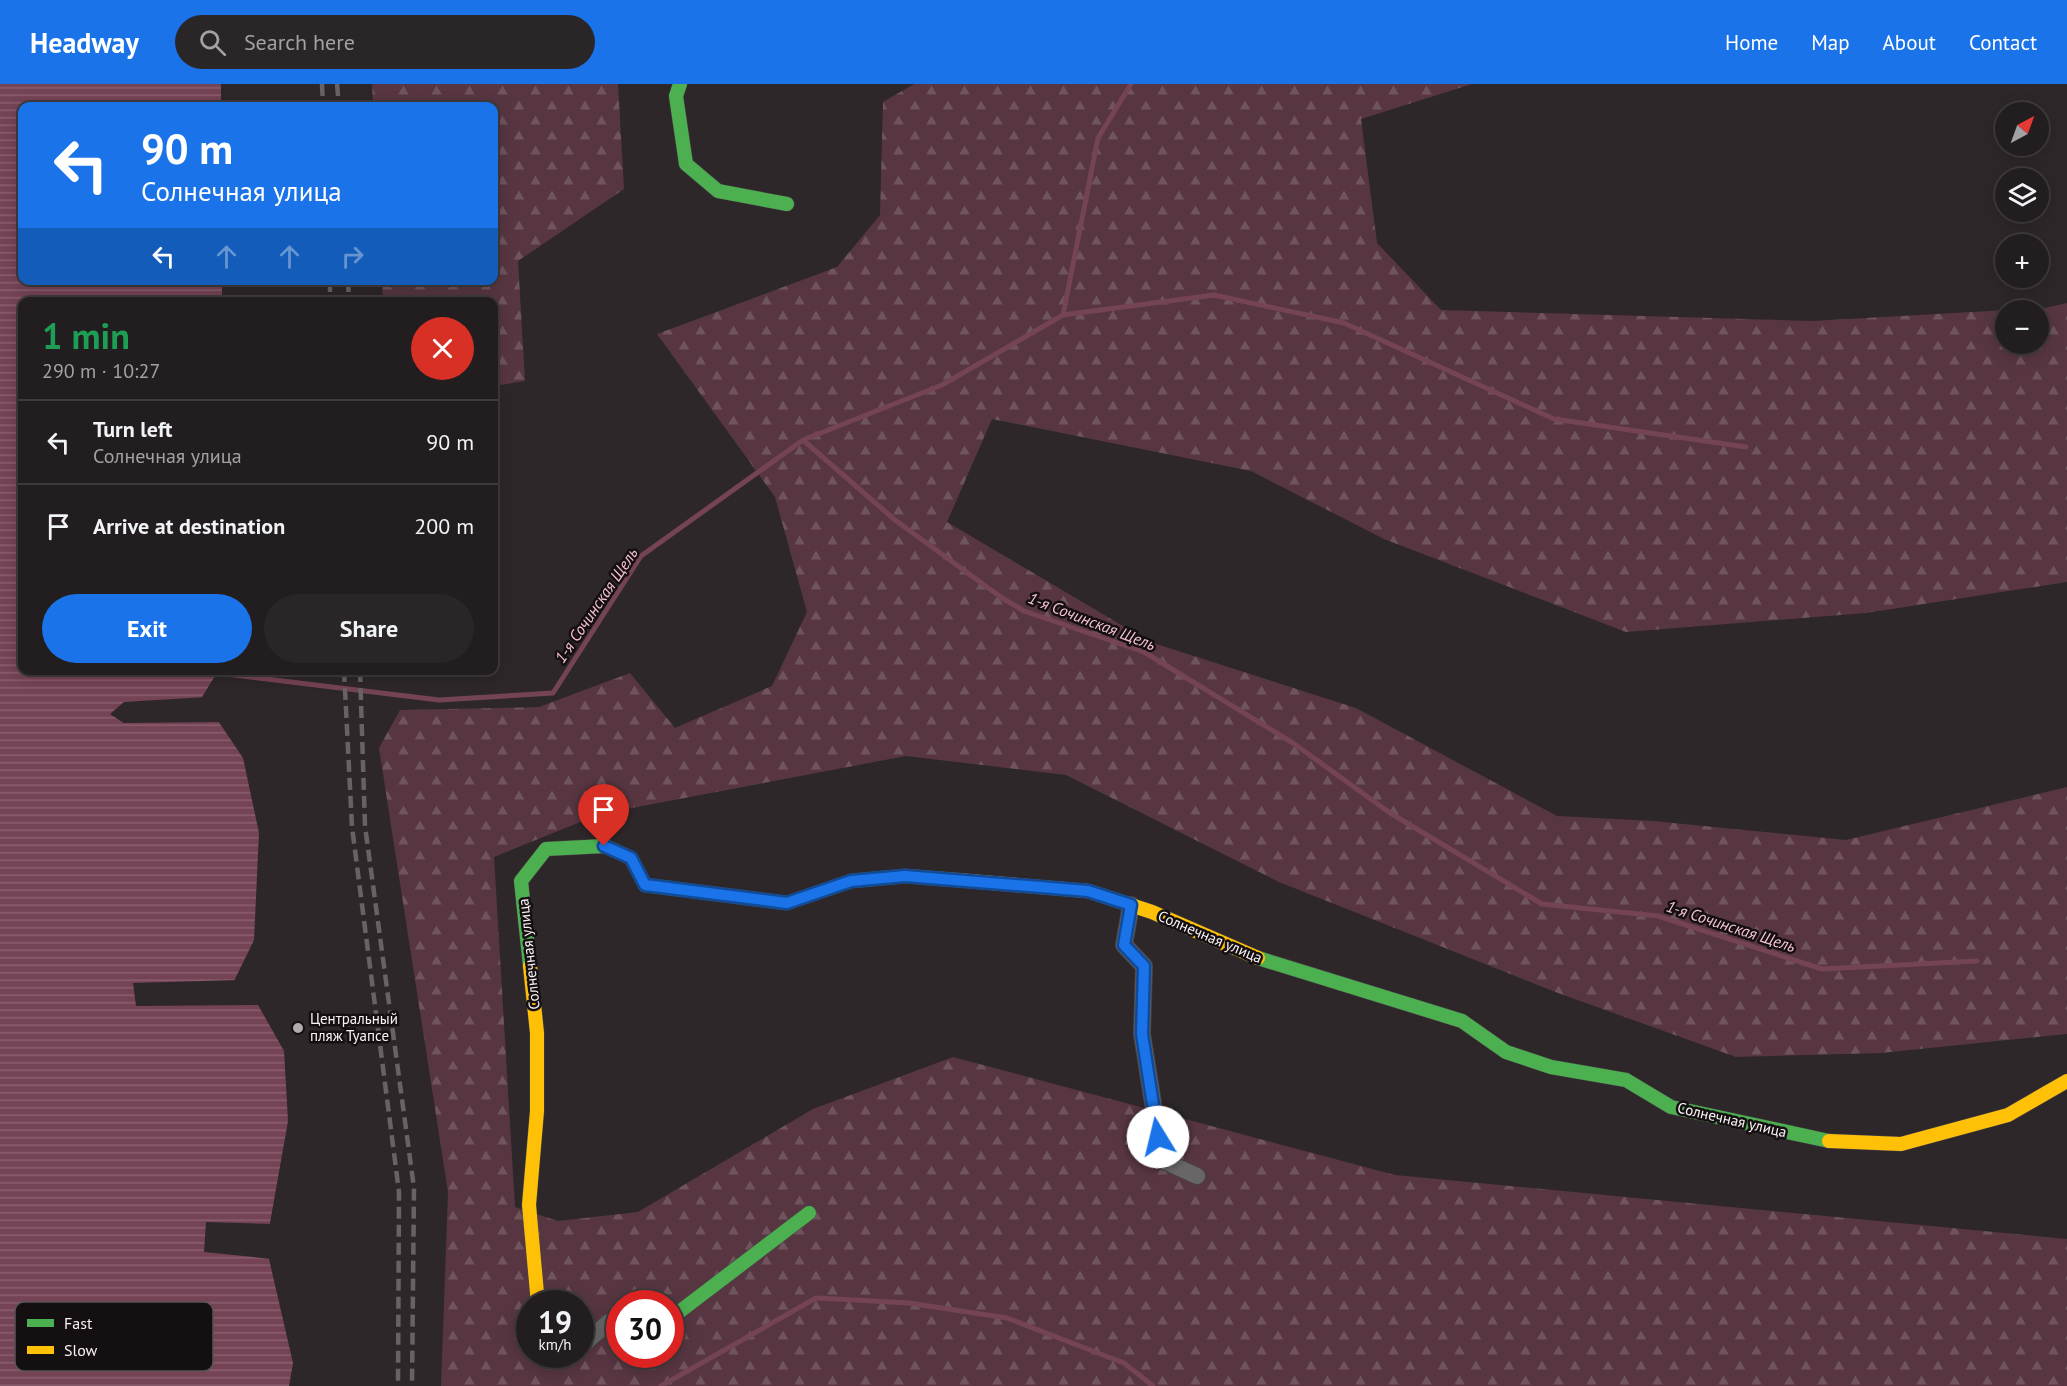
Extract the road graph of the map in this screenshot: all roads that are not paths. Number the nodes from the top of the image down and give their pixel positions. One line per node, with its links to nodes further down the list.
1 (680, 84): 2 (street)
2 (787, 204)
3 (1131, 905): 4 (street, Солнечная улица); 5 (street); 7 (street, Солнечная улица)
4 (2067, 1081)
5 (1197, 1176)
6 (809, 1213): 8 (street)
7 (537, 1290)
8 (684, 1308)
9 (606, 1325): 10 (street)
10 (594, 1335)

